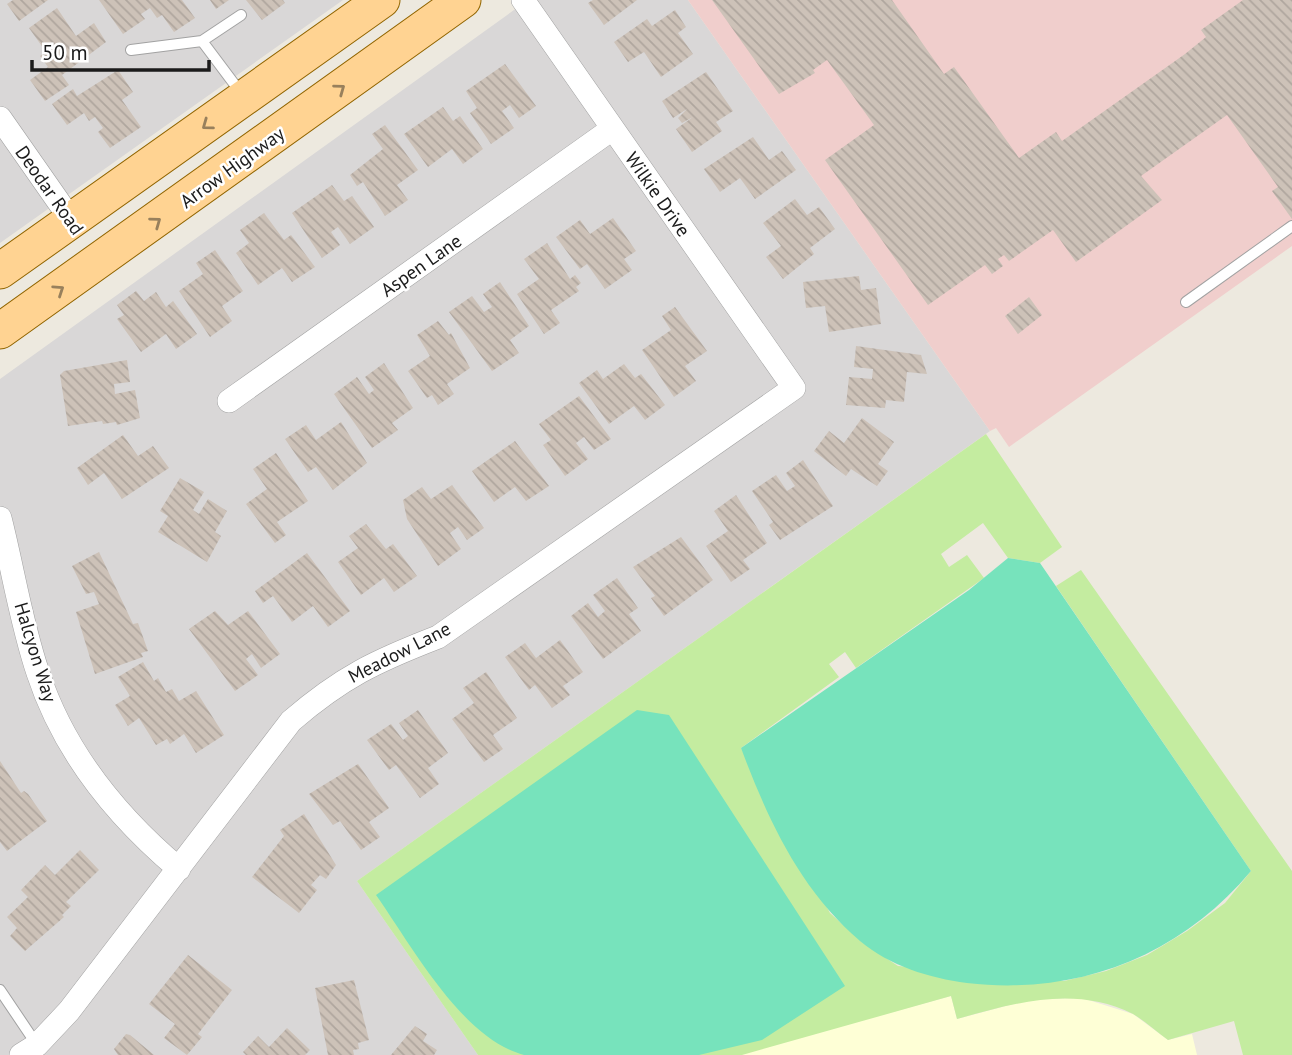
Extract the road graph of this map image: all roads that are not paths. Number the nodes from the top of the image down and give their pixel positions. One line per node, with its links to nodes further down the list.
1 (382, 0): 7 (main road)
2 (463, 0): 12 (main road, Arrow Highway, one-way to 2)
3 (523, 0): 9 (street, Wilkie Drive)
4 (241, 15): 5 (lane)
5 (202, 41): 6 (lane); 7 (lane)
6 (131, 50)
7 (244, 98): 10 (main road, one-way to 10)
8 (0, 118): 10 (street, Deodar Road)
9 (612, 129): 16 (street, Wilkie Drive); 17 (street, Aspen Lane)
10 (72, 221): 12 (main road, Deodar Road); 13 (main road)
11 (1292, 226): 14 (lane)
12 (100, 262): 15 (main road, Arrow Highway, one-way to 12)
13 (0, 271)
14 (1186, 302)
15 (0, 331)
16 (794, 388): 19 (street, Meadow Lane)
17 (229, 401)
18 (0, 518): 19 (street, Halcyon Way)
19 (179, 869): 21 (street, Meadow Lane)
20 (0, 990): 21 (lane)
21 (29, 1050)

